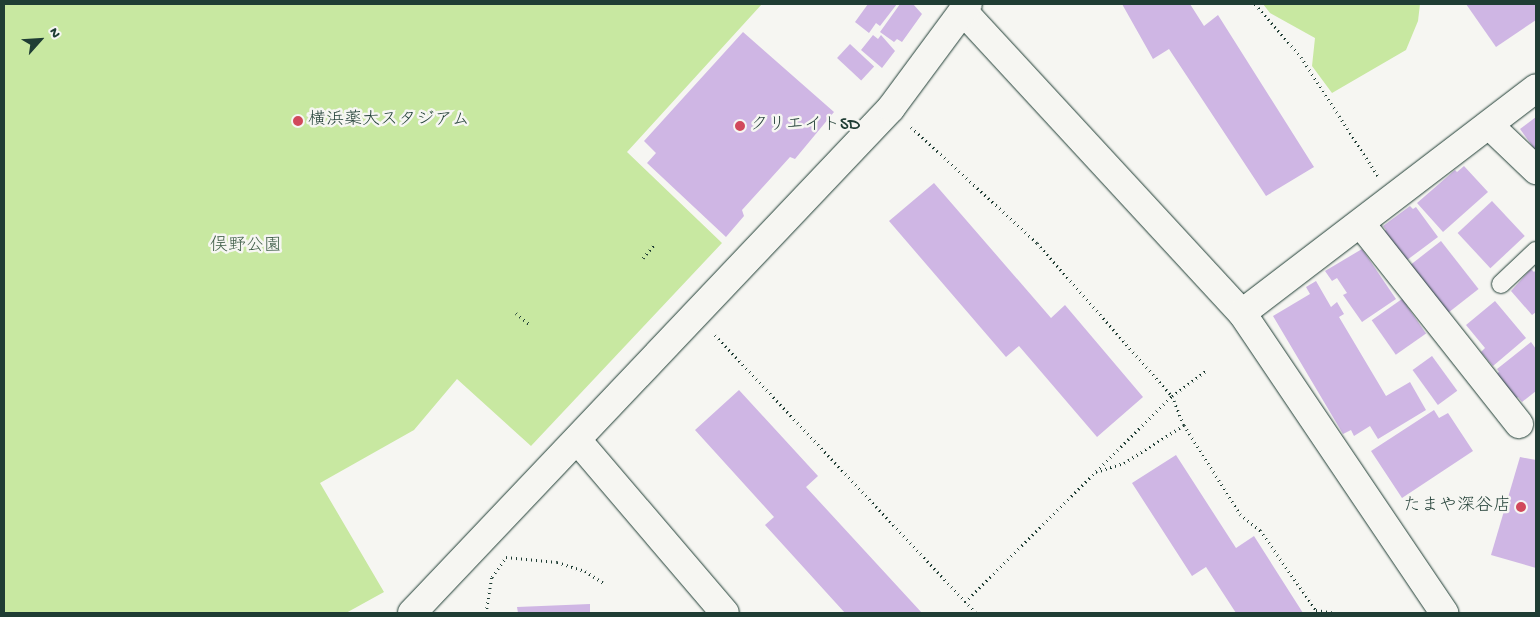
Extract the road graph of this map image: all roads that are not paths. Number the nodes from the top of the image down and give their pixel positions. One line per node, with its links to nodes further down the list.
1 (965, 7): 8 (street); 10 (street)
2 (1536, 88): 3 (street)
3 (1490, 126): 4 (street); 5 (street)
4 (1536, 170)
5 (1361, 224): 8 (street); 9 (street)
6 (1536, 250): 7 (lane)
7 (1501, 284)
8 (1242, 313): 13 (street)
9 (1519, 424)
10 (578, 441): 11 (street); 12 (street)
11 (412, 613)
12 (725, 613)
13 (1444, 613)

